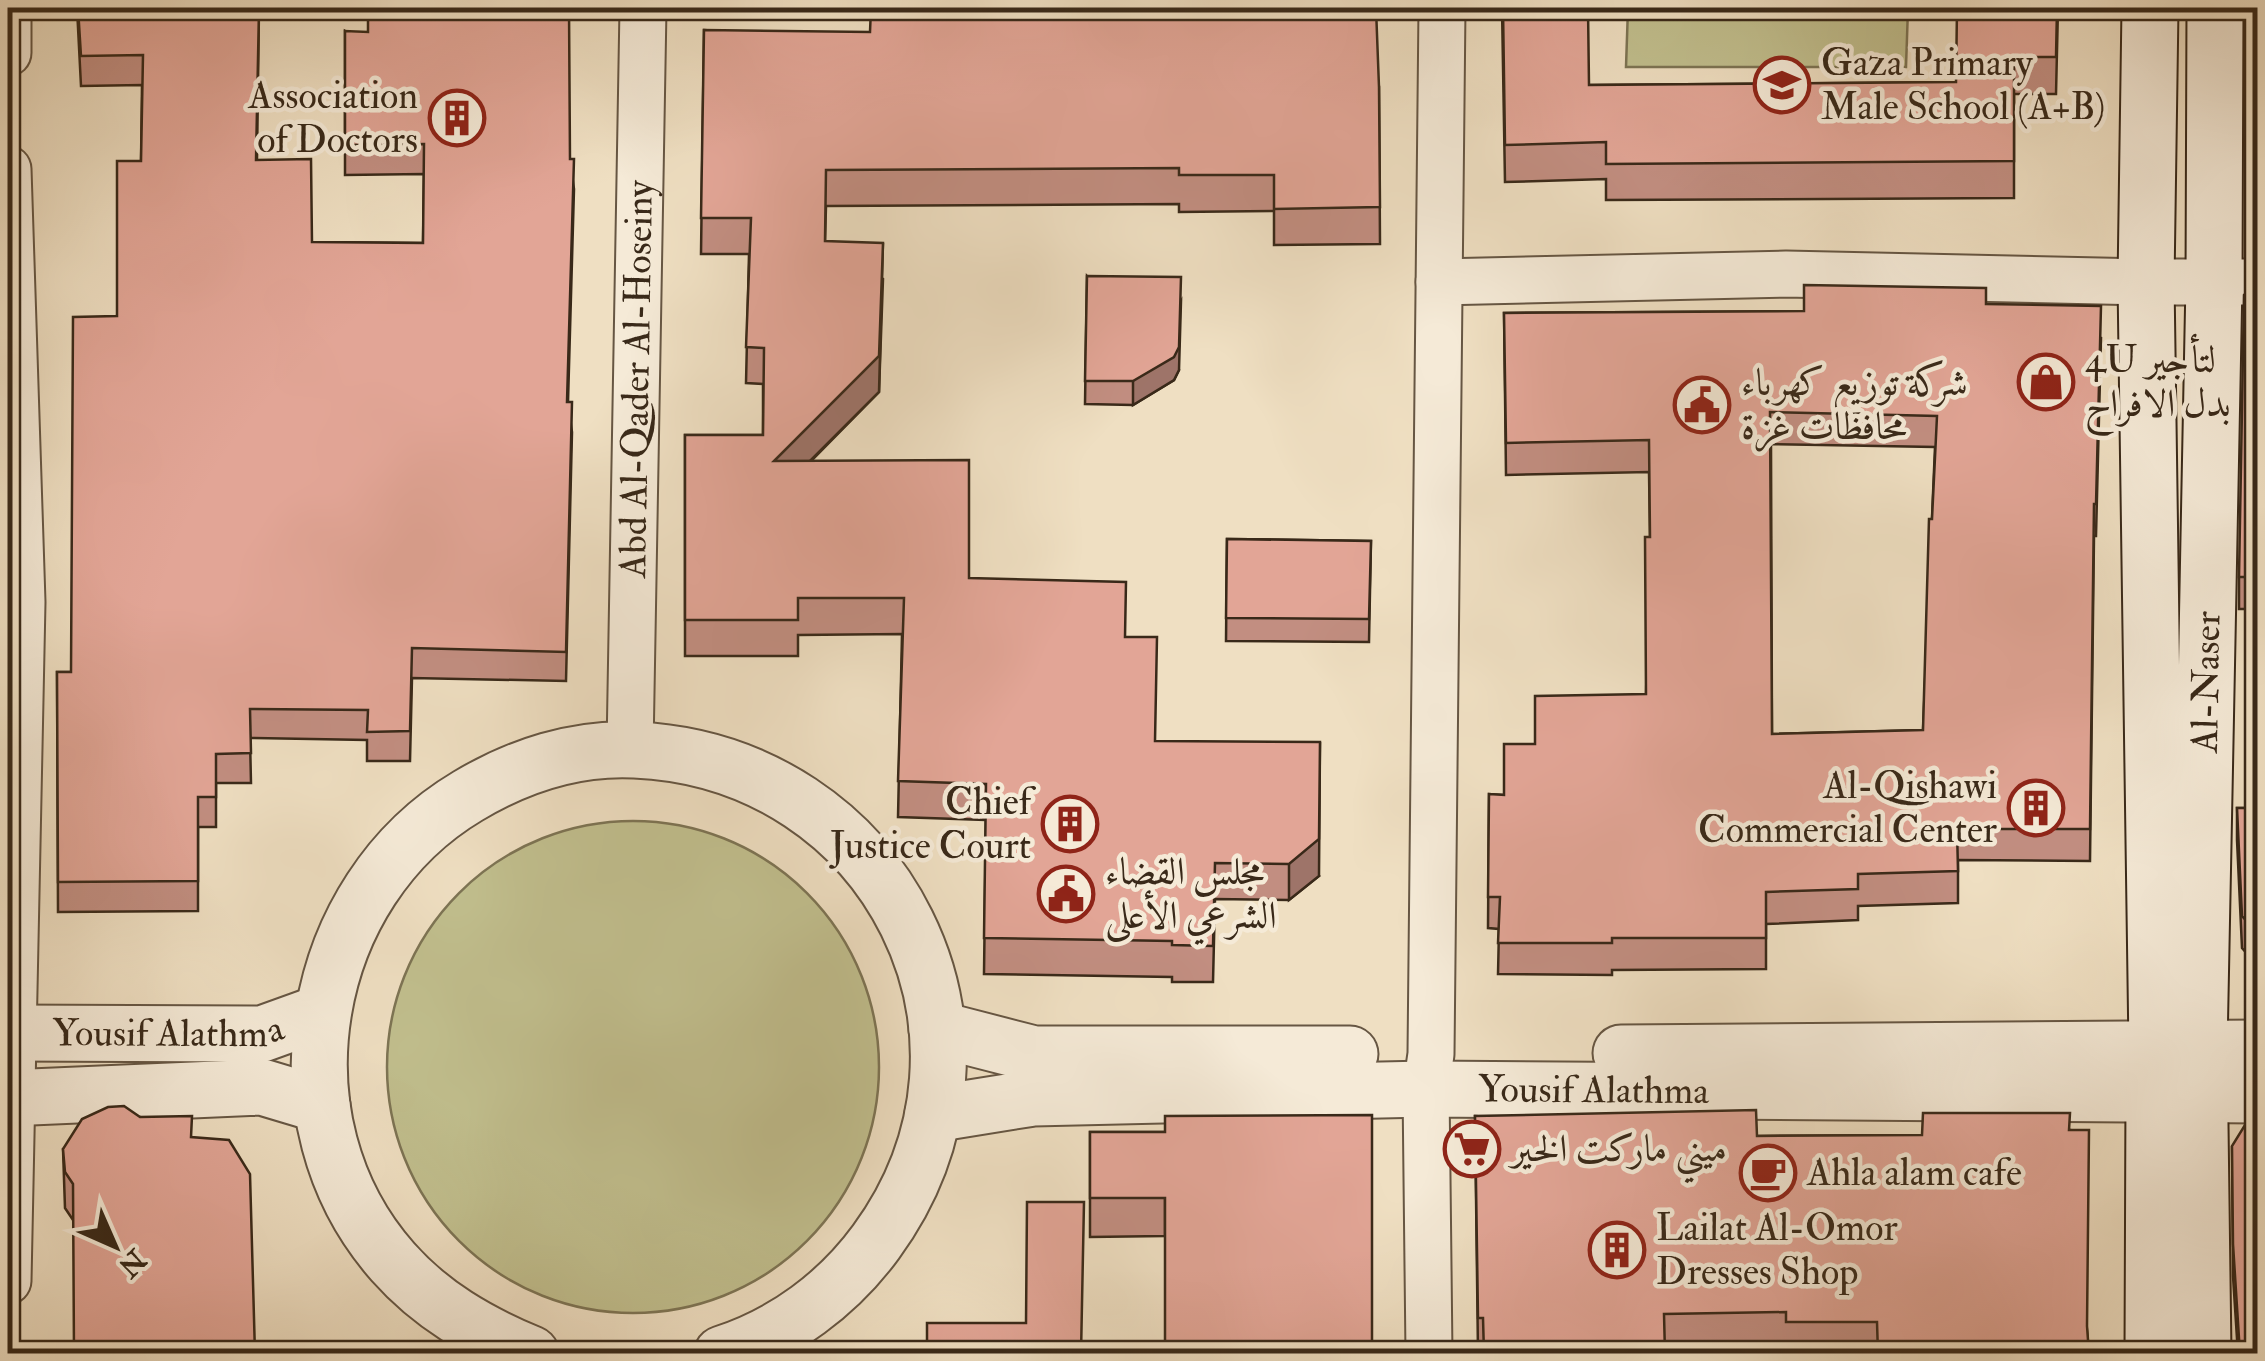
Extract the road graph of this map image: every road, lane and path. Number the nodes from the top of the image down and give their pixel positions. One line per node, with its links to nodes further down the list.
1 (8, 8): 6 (street)
2 (643, 8): 11 (street, Abd Al-Qader Al-Hoseiny)
3 (1442, 8): 8 (street)
4 (2150, 8): 9 (street, Al-Naser)
5 (2215, 8): 10 (street, Al-Naser)
6 (8, 53)
7 (8, 169): 14 (street)
8 (1438, 282): 9 (street); 17 (street)
9 (2146, 282): 10 (street); 16 (street, Al-Naser)
10 (2236, 282): 16 (street, Al-Naser)
11 (630, 749): 12 (street); 13 (street)
12 (323, 1012): 14 (street, Yousif Alathma); 20 (street)
13 (937, 1029): 17 (street, Yousif Alathma); 21 (street)
14 (10, 1033): 19 (street)
15 (2258, 1048): 16 (street, Yousif Alathma)
16 (2178, 1071): 17 (street, Yousif Alathma); 18 (street, Yousif Alathma); 26 (street, Al-Naser); 27 (street, Al-Naser)
17 (1429, 1072): 21 (street, Yousif Alathma); 25 (street)
18 (2258, 1095)
19 (10, 1097): 20 (street, Yousif Alathma); 22 (street)
20 (322, 1105): 23 (street)
21 (933, 1114): 24 (street)
22 (8, 1280)
23 (530, 1354)
24 (722, 1354)
25 (1429, 1354)
26 (2154, 1354)
27 (2203, 1354)

